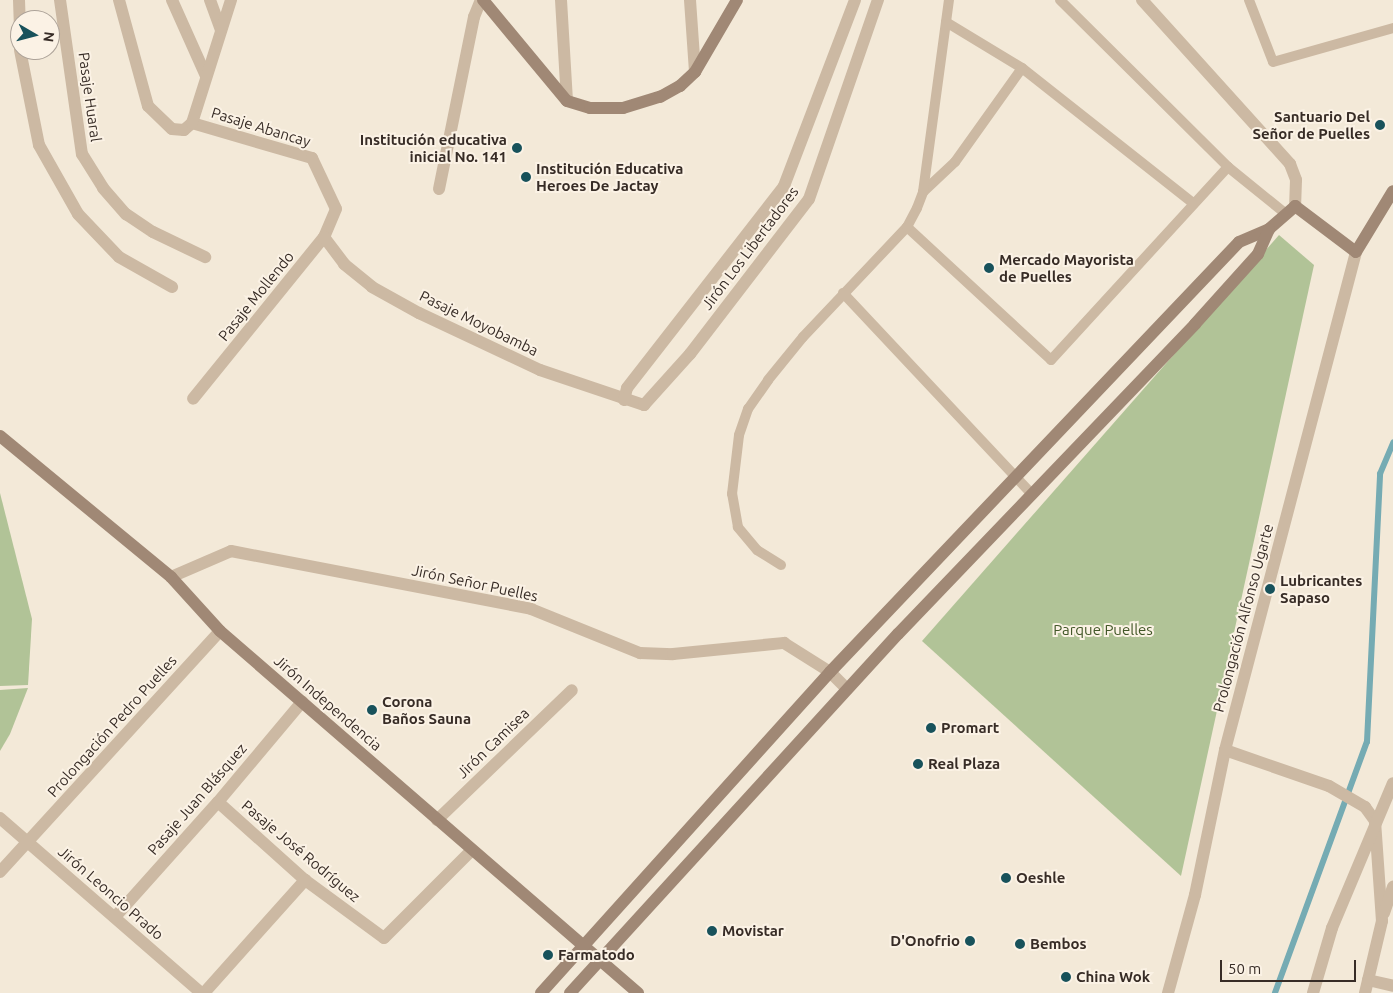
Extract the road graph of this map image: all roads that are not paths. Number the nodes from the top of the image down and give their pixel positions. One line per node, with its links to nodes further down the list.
1 (60, 0): 36 (street, Pasaje Huaral)
2 (119, 0): 24 (street, Pasaje Abancay)
3 (172, 0): 22 (street)
4 (210, 0): 18 (street)
5 (231, 0): 18 (street)
6 (482, 0): 23 (street); 26 (street)
7 (561, 0): 23 (street)
8 (690, 0): 21 (street)
9 (737, 0): 21 (street)
10 (855, 0): 40 (street, Jirón Los Libertadores)
11 (878, 0): 41 (street, Jirón Los Libertadores)
12 (949, 0): 16 (lane)
13 (1060, 0): 25 (lane)
14 (1142, 0): 31 (street)
15 (1250, 0): 17 (lane)
16 (946, 22): 20 (lane); 28 (lane)
17 (1393, 28)
18 (221, 30): 22 (street)
19 (22, 60): 37 (street)
20 (1022, 68): 28 (lane); 29 (lane)
21 (696, 72): 23 (street)
22 (206, 76): 24 (street)
23 (567, 101)
24 (192, 124): 30 (street, Pasaje Abancay)
25 (1228, 167): 29 (lane); 31 (lane)
26 (439, 189)
27 (1393, 191): 35 (street, Prolongación Alfonso Ugarte)
28 (923, 192): 32 (lane)
29 (1194, 204): 32 (lane)
30 (336, 209): 34 (street, Pasaje Mollendo)
31 (1290, 210): 33 (street); 35 (street)
32 (907, 227): 38 (lane)
33 (1269, 228): 43 (street); 44 (street)
34 (324, 237): 39 (street, Pasaje Mollendo); 40 (street, Pasaje Moyobamba)
35 (1356, 252): 52 (street, Prolongación Alfonso Ugarte)
36 (206, 256)
37 (172, 287)
38 (844, 293): 43 (lane); 45 (lane)
39 (193, 399)
40 (624, 400): 41 (street, Pasaje Moyobamba)
41 (639, 405)
42 (0, 436): 46 (street, Jirón Independencia)
43 (1015, 477): 44 (lane); 48 (street)
44 (1031, 493): 49 (street)
45 (780, 564)
46 (171, 577): 47 (street, Jirón Independencia); 48 (street, Jirón Señor Puelles)
47 (220, 631): 51 (street, Jirón Independencia); 58 (street, Prolongación Pedro Puelles)
48 (830, 672): 49 (street, Jirón Señor Puelles); 65 (street)
49 (847, 689): 66 (street)
50 (572, 690): 56 (street, Jirón Camisea)
51 (302, 702): 54 (street, Pasaje Juan Blásquez); 56 (street, Jirón Independencia)
52 (1225, 750): 57 (street); 73 (street, Prolongación Alfonso Ugarte)
53 (1393, 783): 57 (street)
54 (218, 802): 61 (street, Pasaje José Rodríguez); 63 (street, Pasaje Juan Blásquez)
55 (0, 818): 58 (street, Jirón Leoncio Prado)
56 (437, 820): 59 (street, Jirón Independencia)
57 (1375, 821): 64 (street); 74 (street)
58 (29, 843): 60 (street, Prolongación Pedro Puelles); 63 (street, Jirón Leoncio Prado)
59 (472, 850): 61 (street, Pasaje José Rodríguez); 65 (street, Jirón Independencia)
60 (0, 872)
61 (306, 880): 69 (street)
62 (1393, 887): 64 (street)
63 (114, 916): 69 (street, Jirón Leoncio Prado)
64 (1382, 920): 67 (street)
65 (585, 947): 66 (street, Jirón Independencia); 70 (street)
66 (601, 961): 71 (street); 72 (street, Jirón Independencia)
67 (1368, 980): 68 (street); 75 (street)
68 (1393, 986)
69 (202, 993)
70 (541, 993)
71 (570, 993)
72 (638, 993)
73 (1168, 993)
74 (1313, 993)
75 (1366, 993)

